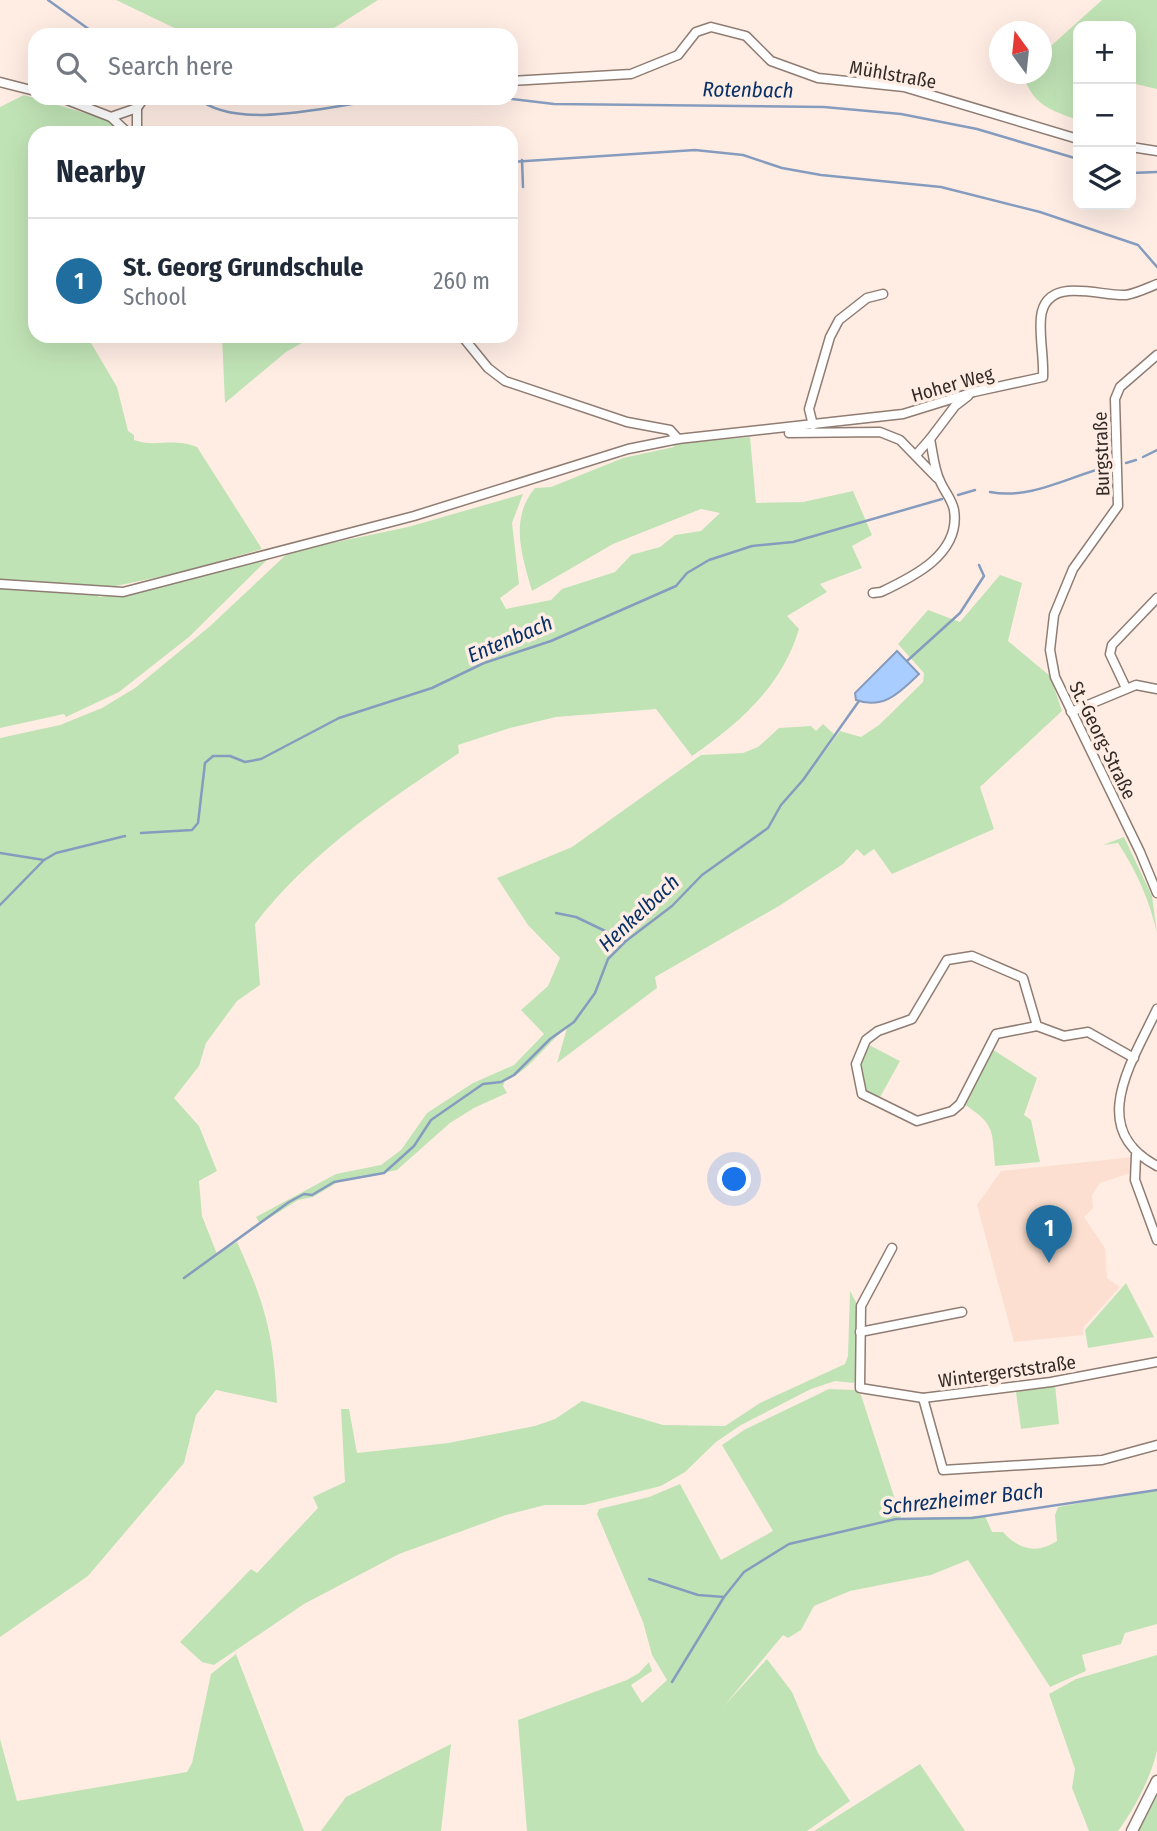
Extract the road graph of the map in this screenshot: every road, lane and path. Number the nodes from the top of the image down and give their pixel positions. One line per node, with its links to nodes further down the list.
1 (518, 81): 10 (street, Mühlstraße)
2 (0, 82): 3 (street)
3 (28, 89)
4 (80, 105): 7 (street)
5 (140, 105): 6 (street)
6 (138, 108): 7 (street); 9 (street)
7 (111, 117): 8 (street)
8 (121, 126)
9 (137, 126)
10 (1073, 138)
11 (1136, 148): 12 (street)
12 (1157, 151)
13 (1157, 284): 17 (street, Hoher Weg)
14 (883, 293): 18 (street)
15 (468, 343): 20 (street)
16 (1157, 355): 27 (street, Burgstraße)
17 (974, 391): 18 (street, Hoher Weg); 21 (street)
18 (813, 425): 19 (street, Hoher Weg)
19 (783, 429): 20 (street, Hoher Weg); 22 (street)
20 (678, 439): 24 (street, Hoher Weg)
21 (930, 439): 22 (street); 23 (street)
22 (916, 455): 23 (street)
23 (939, 480): 25 (street)
24 (0, 584)
25 (873, 593)
26 (1157, 598): 28 (street)
27 (1055, 677): 30 (street, St.-Georg-Straße)
28 (1126, 688): 29 (street); 30 (street)
29 (1157, 689)
30 (1071, 712): 31 (street, St.-Georg-Straße)
31 (1157, 893)
32 (1157, 1009): 34 (street)
33 (1037, 1026): 33 (street); 34 (street)
34 (1134, 1058): 35 (street)
35 (1136, 1155): 36 (street); 37 (street)
36 (1157, 1166)
37 (1157, 1240)
38 (892, 1248): 40 (street)
39 (962, 1312): 40 (street)
40 (860, 1332): 42 (street, Wintergerststraße)
41 (1157, 1362): 42 (street, Wintergerststraße)
42 (923, 1398): 43 (street)
43 (1157, 1445)
44 (1157, 1781): 45 (street)
45 (1132, 1831)

